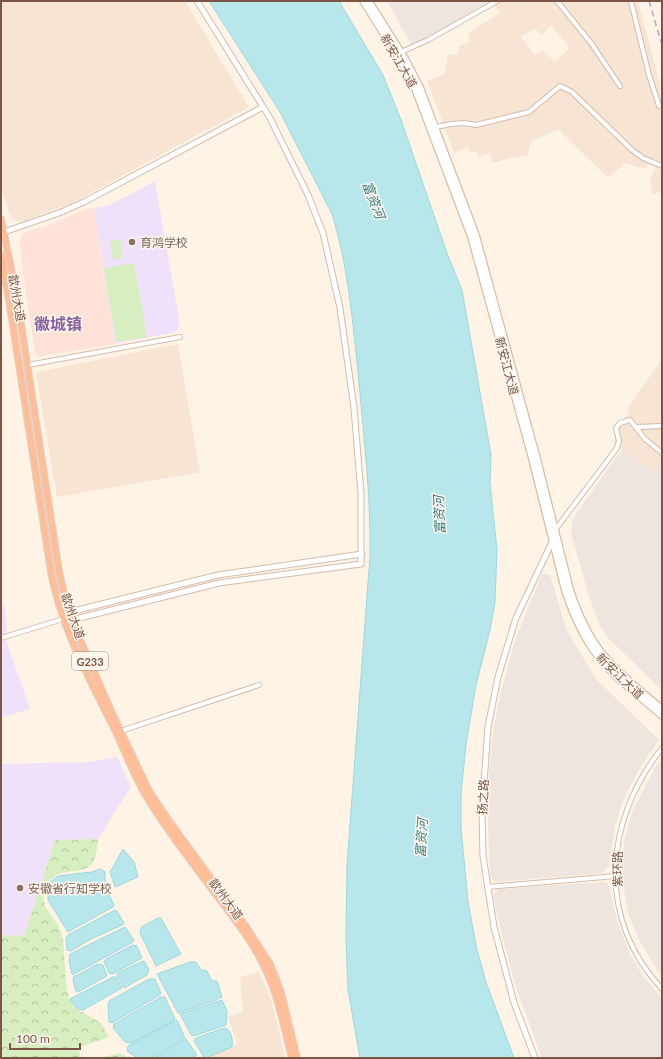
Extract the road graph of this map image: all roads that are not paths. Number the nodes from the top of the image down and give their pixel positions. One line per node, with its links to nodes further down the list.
1 (197, 1): 10 (street)
2 (363, 1): 22 (main road, 新安江大道)
3 (369, 1): 7 (main road, 新安江大道)
4 (497, 1): 7 (street)
5 (557, 1): 8 (street)
6 (631, 1): 9 (street)
7 (401, 52): 11 (main road, 新安江大道)
8 (620, 86)
9 (659, 106)
10 (263, 107): 14 (street); 23 (street)
11 (436, 127): 12 (street); 21 (main road, 新安江大道)
12 (662, 166)
13 (1, 219): 14 (highway, 歙州大道 / G233)
14 (4, 232): 17 (highway, 歙州大道 / G233)
15 (1, 255): 25 (highway, 歙州大道 / G233)
16 (180, 337): 17 (street)
17 (28, 365): 24 (highway, 歙州大道 / G233)
18 (662, 426): 19 (street)
19 (636, 427): 20 (street); 21 (street)
20 (662, 453)
21 (555, 530): 29 (main road, 新安江大道)
22 (553, 540): 30 (main road, 新安江大道); 34 (street, 扬之路)
23 (362, 554): 24 (street); 26 (street)
24 (70, 612): 25 (street); 26 (highway, 歙州大道 / G233)
25 (63, 618): 26 (street); 27 (street); 36 (highway, 歙州大道 / G233)
26 (72, 620): 31 (highway, 歙州大道 / G233)
27 (1, 638)
28 (259, 685): 31 (street)
29 (662, 709)
30 (662, 716)
31 (121, 731): 37 (highway, 歙州大道 / G233)
32 (662, 748): 33 (street, 紫环路)
33 (616, 876): 34 (street); 35 (street, 紫环路)
34 (487, 887): 38 (street, 扬之路)
35 (662, 989)
36 (292, 1058)
37 (297, 1058)
38 (535, 1058)

